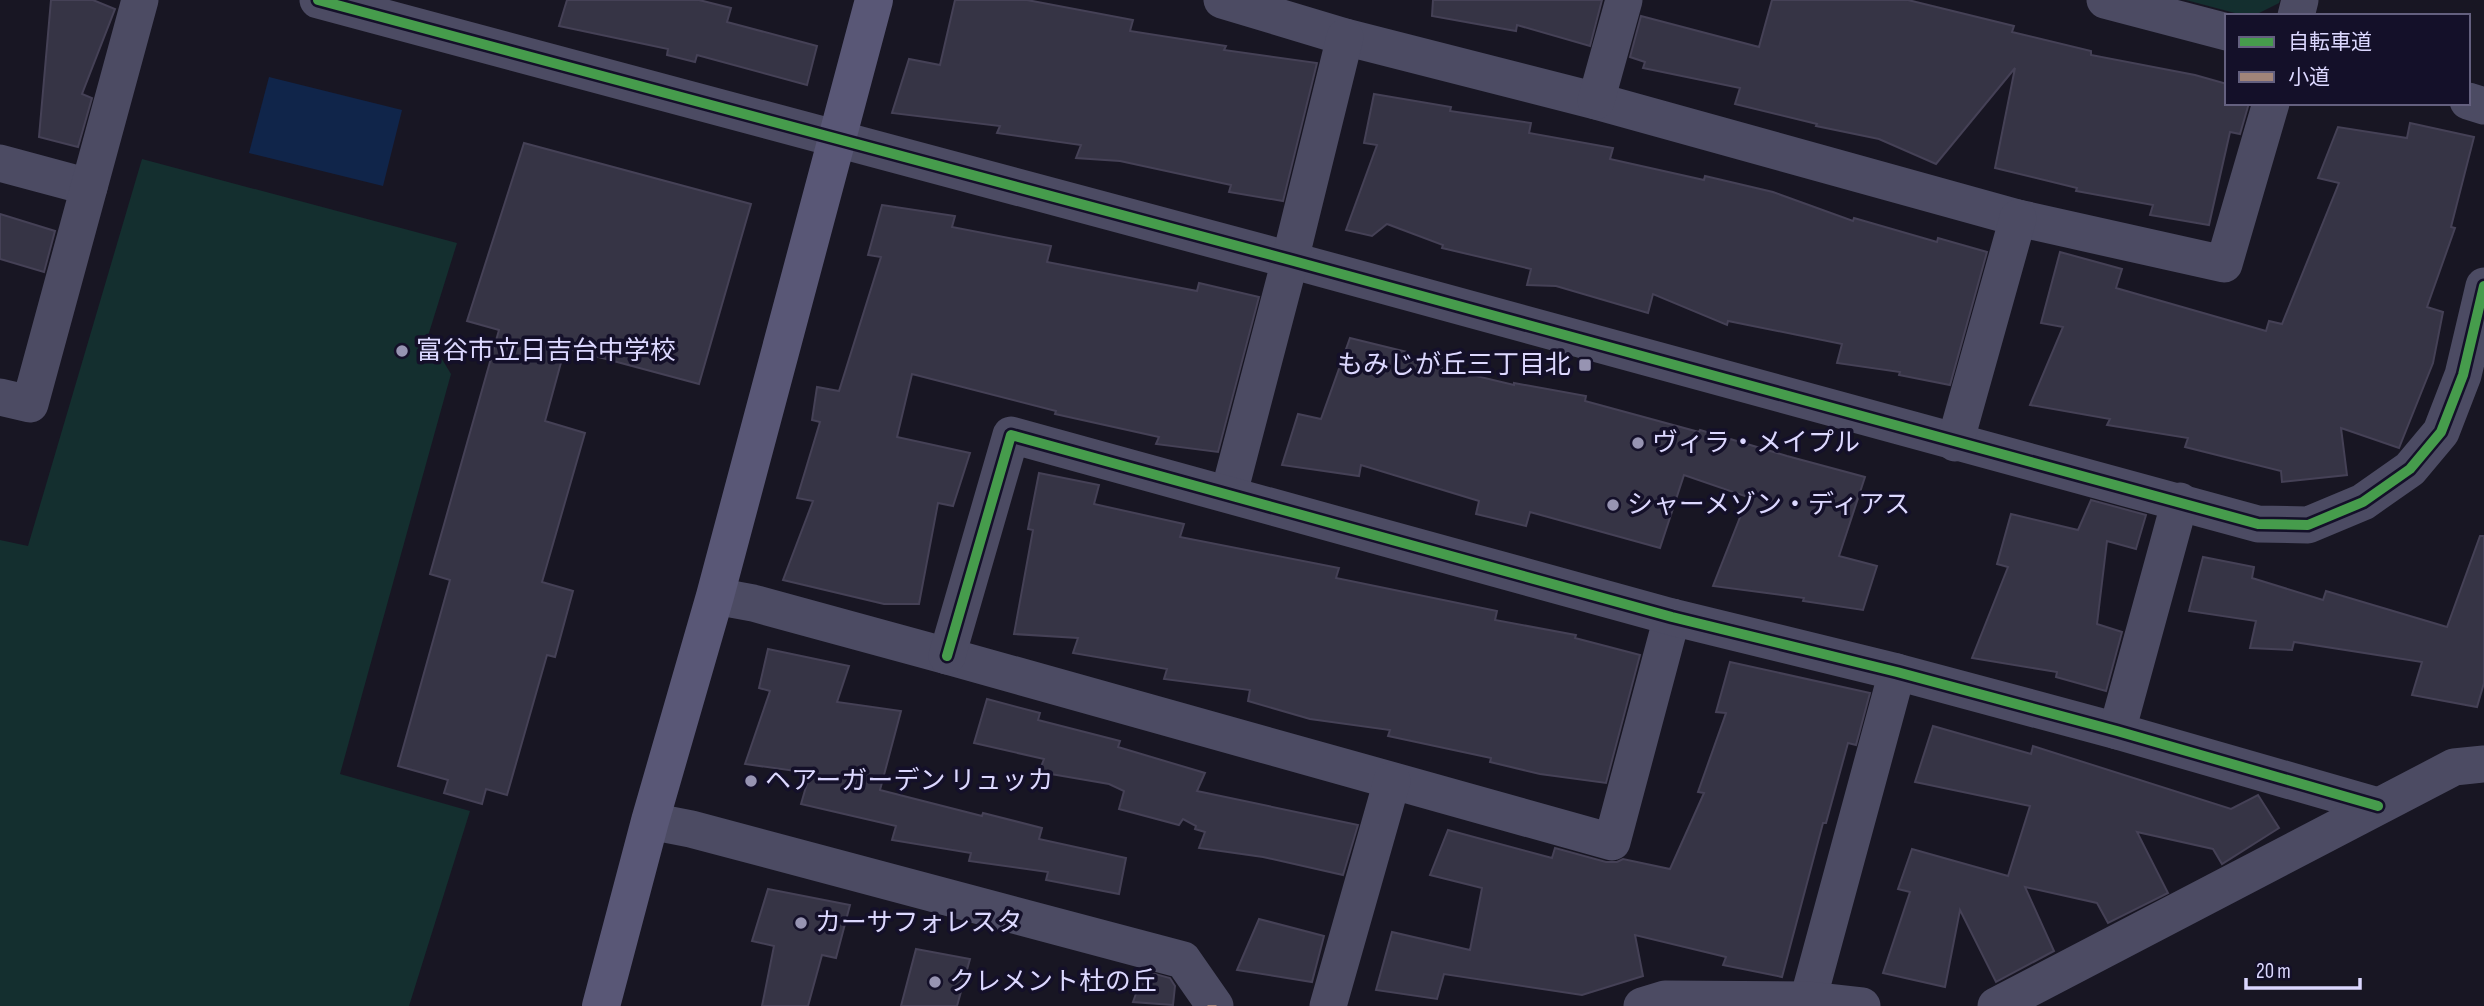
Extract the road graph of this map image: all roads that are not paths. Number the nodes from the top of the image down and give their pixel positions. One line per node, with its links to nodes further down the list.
1 (140, 0): 13 (street)
2 (318, 0): 11 (street)
3 (874, 0): 11 (street)
4 (1223, 0): 8 (street)
5 (1624, 0): 9 (street)
6 (2105, 0): 7 (street)
7 (2225, 31)
8 (1345, 37): 9 (street); 15 (street)
9 (1597, 101): 14 (street)
10 (2270, 105): 14 (street)
11 (838, 139): 15 (street); 21 (street)
12 (0, 163): 13 (street)
13 (89, 187): 17 (street)
14 (2018, 218): 18 (street)
15 (1290, 260): 18 (street); 19 (street)
16 (2484, 286): 20 (street)
17 (0, 397)
18 (1955, 443): 20 (street)
19 (1229, 493): 22 (street); 23 (street)
20 (2180, 501): 25 (street)
21 (715, 596): 23 (street); 29 (street)
22 (1672, 617): 24 (street); 27 (street)
23 (947, 656): 27 (street)
24 (1897, 672): 25 (street); 30 (street)
25 (2117, 731): 28 (street)
26 (2484, 764): 28 (street)
27 (1392, 781): 33 (street)
28 (2378, 806): 36 (street)
29 (650, 821): 31 (street); 32 (street)
30 (1808, 1000): 34 (street); 35 (street)
31 (601, 1006)
32 (1215, 1006)
33 (1328, 1006)
34 (1642, 1006)
35 (1862, 1006)
36 (1996, 1006)

